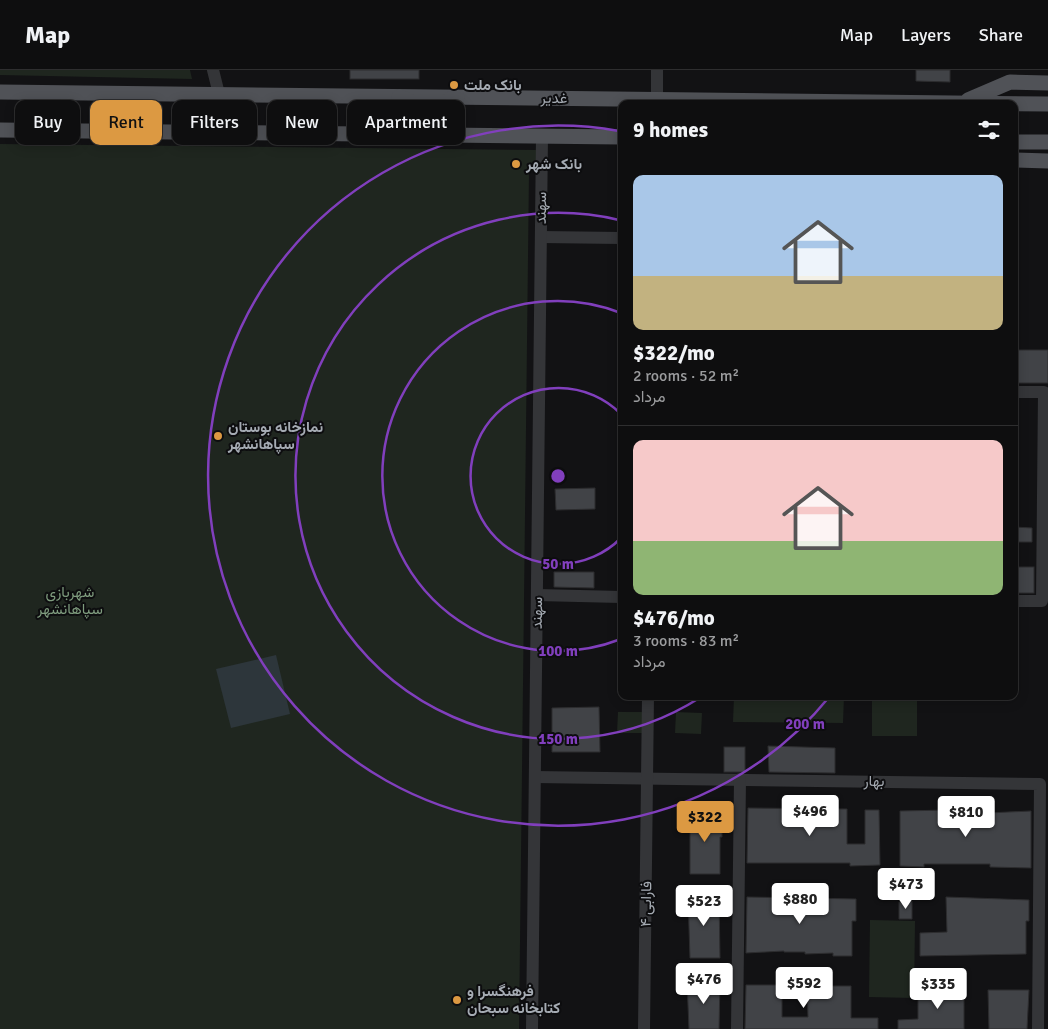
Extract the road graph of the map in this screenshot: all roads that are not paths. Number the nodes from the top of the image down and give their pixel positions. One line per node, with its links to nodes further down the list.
1 (213, 70): 5 (street)
2 (657, 70): 8 (street)
3 (1048, 83): 12 (main road)
4 (0, 92): 5 (main road, غدیر)
5 (219, 94): 6 (main road, غدیر)
6 (397, 96): 7 (main road, غدیر); 9 (main road)
7 (459, 97): 8 (main road, غدیر); 10 (main road)
8 (657, 99): 11 (main road, غدیر)
9 (409, 100)
10 (450, 100)
11 (734, 100)
12 (970, 100)
13 (1018, 104): 14 (main road, غدیر)
14 (1048, 104)
15 (0, 130): 16 (main road)
16 (347, 134)
17 (465, 136): 18 (main road)
18 (542, 136): 19 (main road); 24 (street, سهند)
19 (618, 137)
20 (1018, 142): 21 (main road)
21 (1048, 142)
22 (1018, 160): 23 (main road)
23 (1048, 161)
24 (541, 237): 25 (street); 27 (street, سهند)
25 (618, 238)
26 (1018, 392): 29 (street)
27 (537, 595): 28 (street); 31 (street, سهند)
28 (618, 596)
29 (1018, 601)
30 (648, 700): 32 (street, فارابی ۴)
31 (535, 777): 32 (street, بهار); 34 (street, سهند)
32 (647, 778): 33 (street, بهار); 35 (street, فارابی ۴)
33 (740, 780): 36 (street); 37 (street, بهار)
34 (532, 1029)
35 (644, 1029)
36 (737, 1029)
37 (1038, 1029)

